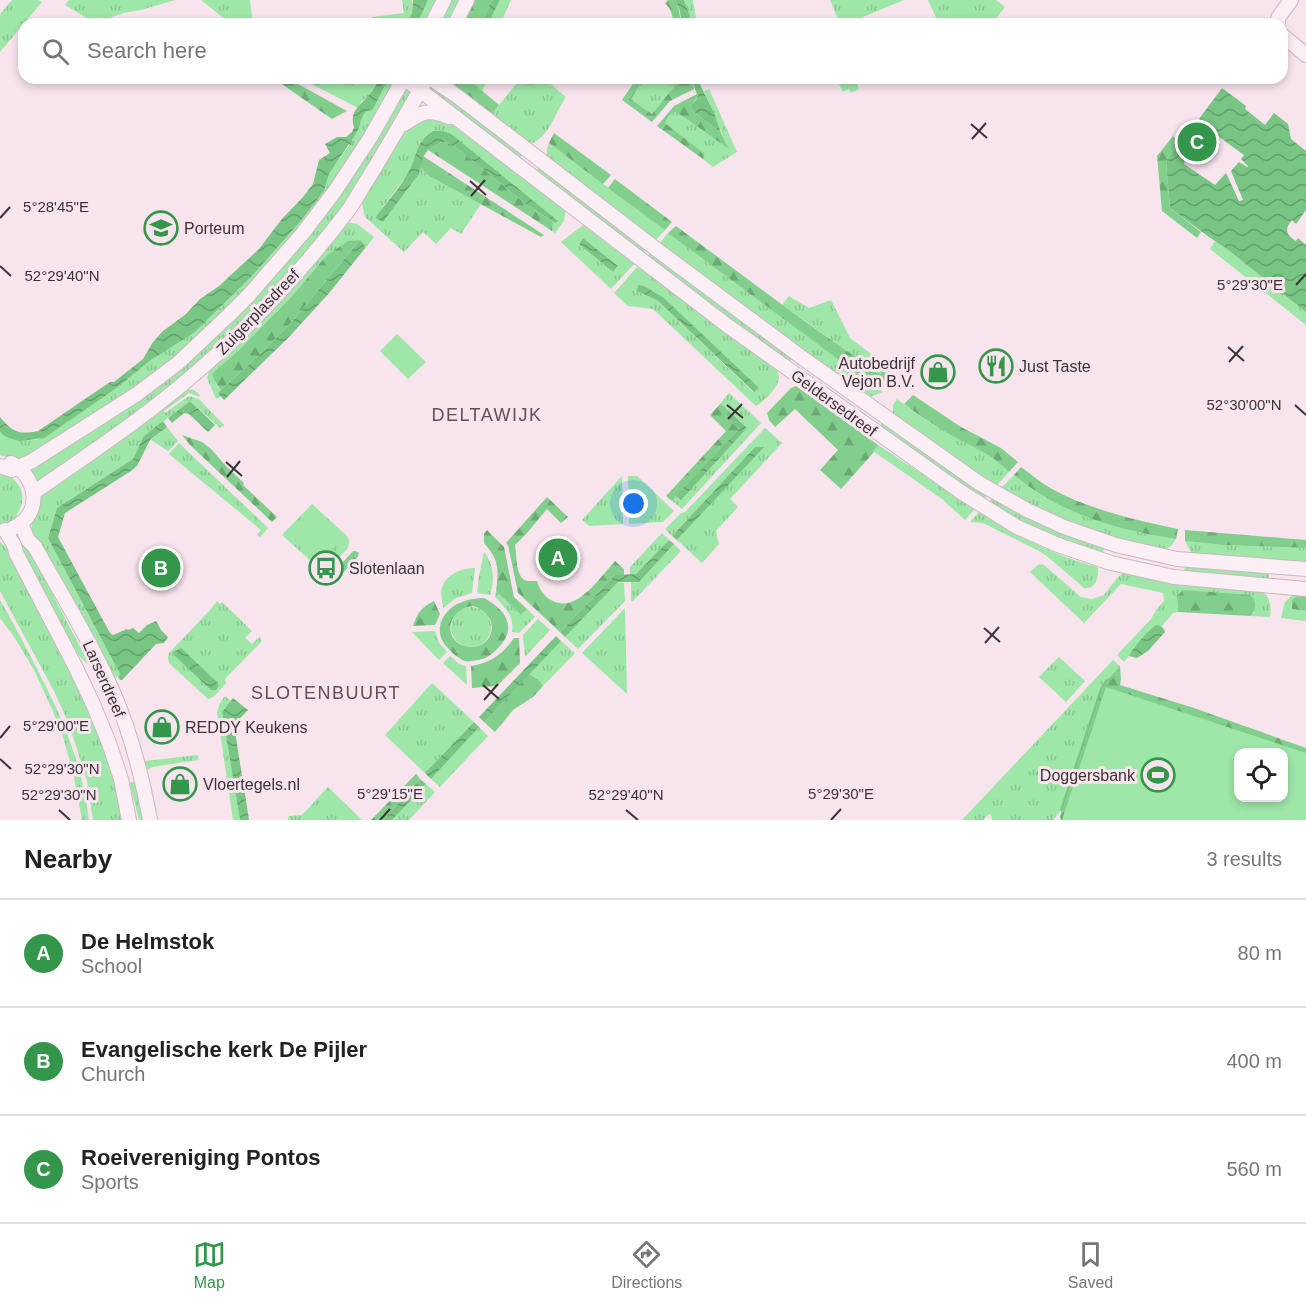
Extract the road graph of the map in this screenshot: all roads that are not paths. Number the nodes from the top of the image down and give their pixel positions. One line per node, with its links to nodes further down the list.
1 (444, 0): 4 (main road)
2 (466, 0): 5 (main road)
3 (1291, 0): 6 (main road)
4 (435, 18)
5 (458, 18)
6 (1278, 18)
7 (1288, 40): 8 (main road)
8 (1306, 55)
9 (401, 84): 18 (main road, Zuigerplasdreef)
10 (425, 84): 16 (main road, Zuigerplasdreef)
11 (428, 84): 15 (main road, Geldersedreef)
12 (430, 84): 14 (main road, Geldersedreef)
13 (447, 84): 14 (main road)
14 (457, 96): 22 (main road, Geldersedreef)
15 (460, 122): 16 (main road); 23 (main road, Geldersedreef)
16 (399, 127): 19 (main road, Zuigerplasdreef)
17 (0, 460): 18 (main road)
18 (10, 468): 19 (main road); 20 (main road)
19 (33, 493): 20 (main road)
20 (23, 522): 21 (main road); 25 (main road, Larserdreef)
21 (2, 533): 24 (main road, Larserdreef)
22 (1306, 569)
23 (1306, 589)
24 (129, 820)
25 (150, 820)

